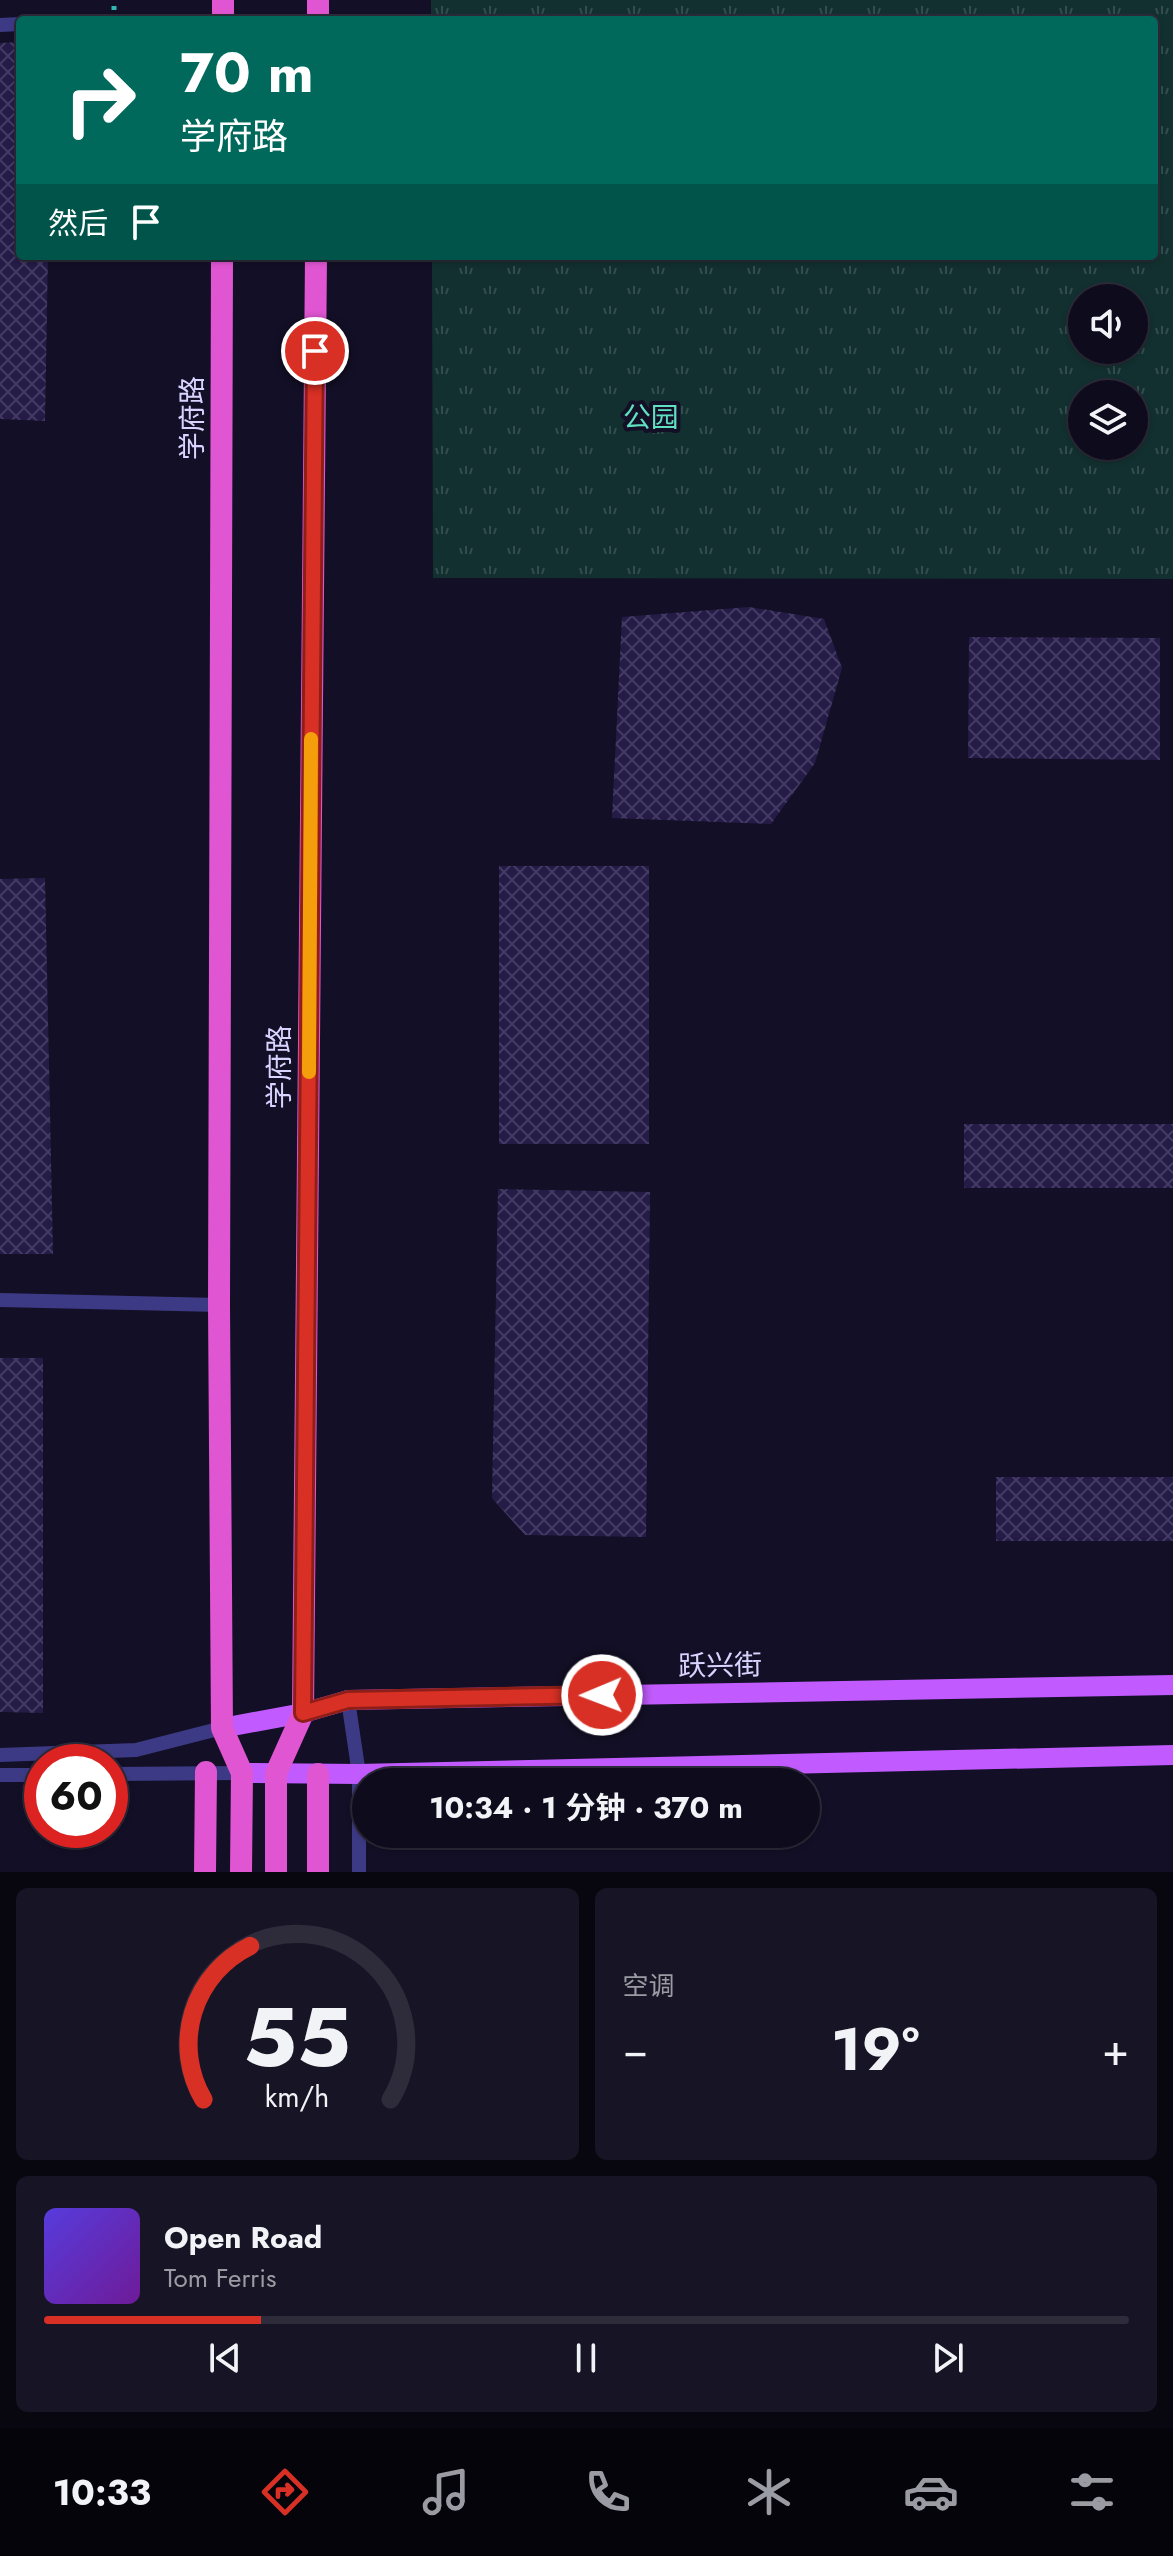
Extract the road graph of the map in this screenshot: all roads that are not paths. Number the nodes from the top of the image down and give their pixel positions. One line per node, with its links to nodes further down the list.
1 (222, 260): 4 (highway, 学府路)
2 (316, 260): 7 (highway, 学府路)
3 (0, 1300): 4 (lane)
4 (219, 1305): 8 (highway, 学府路)
5 (1173, 1685): 6 (main road, 跃兴街)
6 (348, 1700): 7 (main road, 跃兴街); 11 (lane)
7 (303, 1713): 8 (main road, 跃兴街); 15 (highway, 学府路)
8 (222, 1728): 9 (lane); 14 (highway, 学府路)
9 (0, 1755)
10 (1173, 1755): 12 (main road)
11 (358, 1768)
12 (616, 1768)
13 (206, 1772): 14 (lane); 16 (lane); 22 (highway)
14 (242, 1773): 15 (main road); 23 (highway, 学府路)
15 (276, 1773): 17 (main road); 24 (highway, 学府路)
16 (128, 1774)
17 (318, 1774): 18 (main road); 25 (highway)
18 (352, 1774)
19 (0, 1775): 20 (lane)
20 (24, 1775)
21 (359, 1848): 26 (lane)
22 (205, 1872)
23 (241, 1872)
24 (276, 1872)
25 (318, 1872)
26 (359, 1872)

